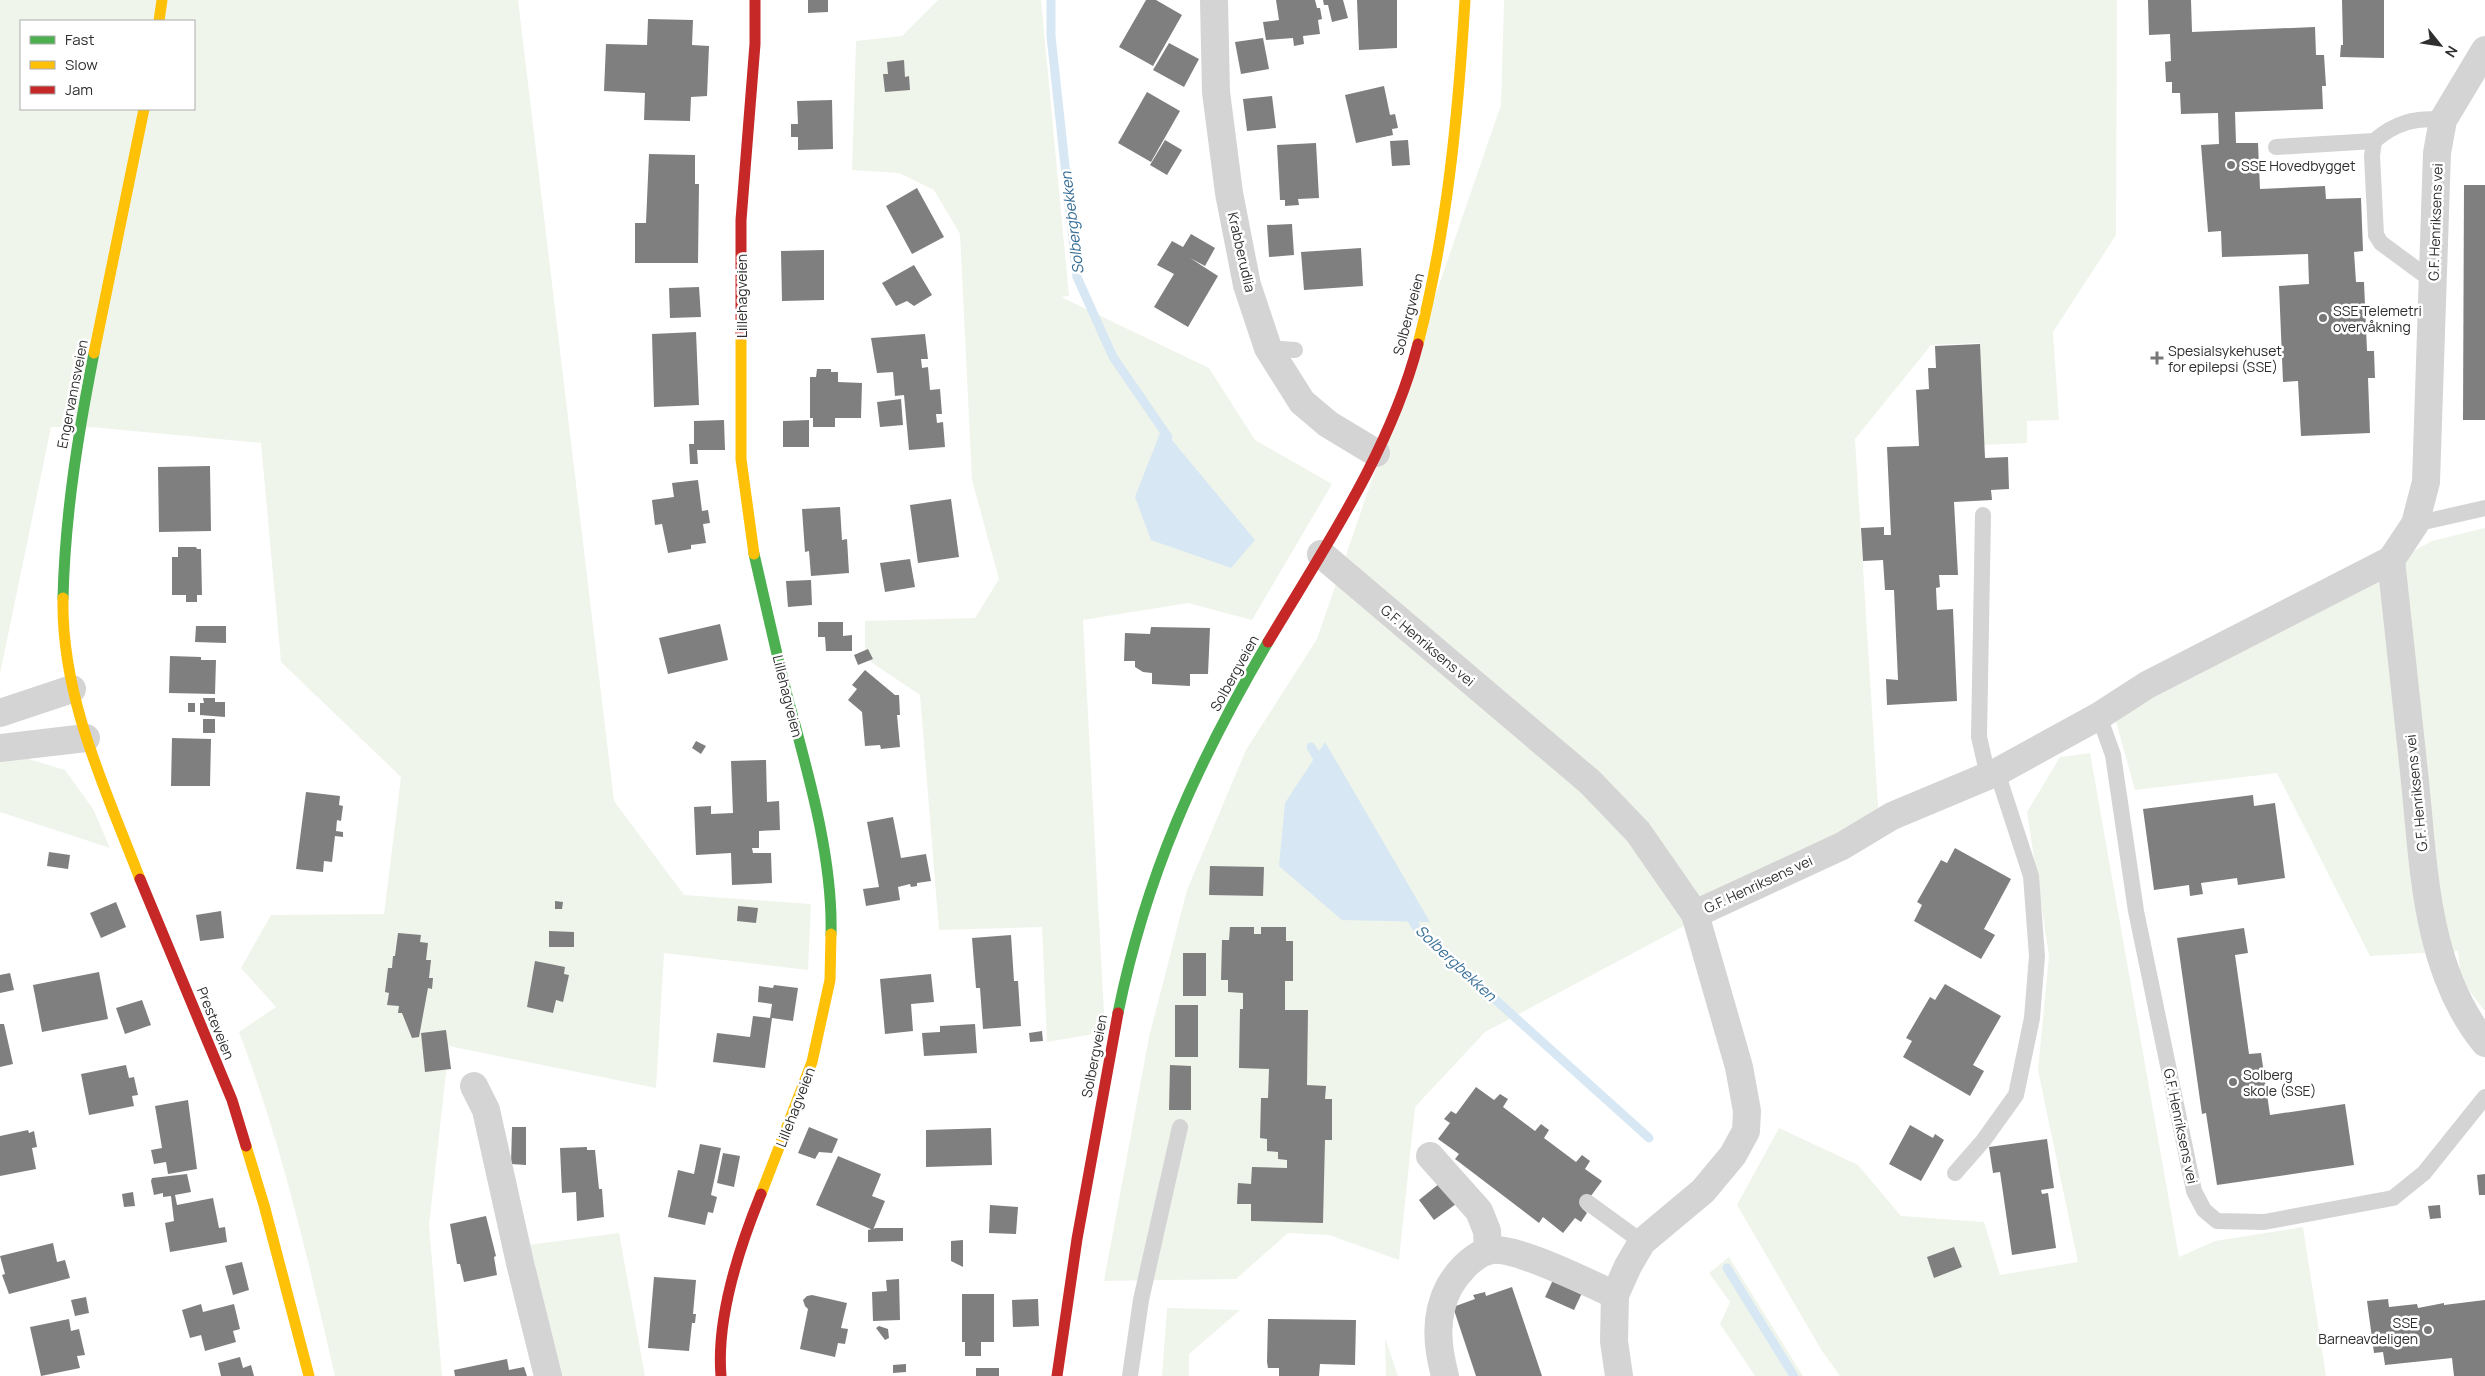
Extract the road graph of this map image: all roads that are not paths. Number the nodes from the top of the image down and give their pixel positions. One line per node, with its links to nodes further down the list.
1 (162, 0): 5 (street)
2 (755, 0): 39 (street, Lillehagveien)
3 (1214, 0): 12 (street, Krabberudlia)
4 (1465, 0): 14 (street, Solbergveien)
5 (159, 20)
6 (2485, 50): 8 (street, G.F. Henriksens vei)
7 (144, 110): 20 (street, Engervannsveien)
8 (2443, 120): 9 (lane); 11 (street, G.F. Henriksens vei)
9 (2374, 141): 10 (lane); 11 (lane)
10 (2276, 147)
11 (2434, 282): 17 (street, G.F. Henriksens vei)
12 (1268, 348): 13 (lane); 14 (street, Krabberudlia)
13 (1295, 350)
14 (1376, 453): 18 (street, Solbergveien)
15 (2485, 508): 17 (lane)
16 (1983, 515): 25 (lane)
17 (2415, 524): 19 (street, G.F. Henriksens vei)
18 (1321, 554): 26 (street, G.F. Henriksens vei); 40 (street, Solbergveien)
19 (2391, 560): 22 (street, G.F. Henriksens vei); 27 (street, G.F. Henriksens vei)
20 (72, 689): 21 (street); 23 (street, Presteveien)
21 (0, 713)
22 (2098, 716): 25 (street, G.F. Henriksens vei); 29 (lane, G.F. Henriksens vei)
23 (86, 738): 24 (street); 37 (street, Presteveien)
24 (0, 748)
25 (1993, 774): 26 (street, G.F. Henriksens vei); 32 (lane)
26 (1695, 914): 34 (street)
27 (2485, 1043)
28 (474, 1086): 38 (street)
29 (2485, 1097)
30 (1180, 1127): 41 (lane)
31 (1430, 1156): 35 (street)
32 (1955, 1173)
33 (1587, 1202): 34 (lane)
34 (1642, 1242): 36 (street)
35 (1488, 1251): 36 (street); 42 (street)
36 (1615, 1295): 43 (street)
37 (309, 1376)
38 (548, 1376)
39 (721, 1376)
40 (1057, 1376)
41 (1130, 1376)
42 (1445, 1376)
43 (1619, 1376)

